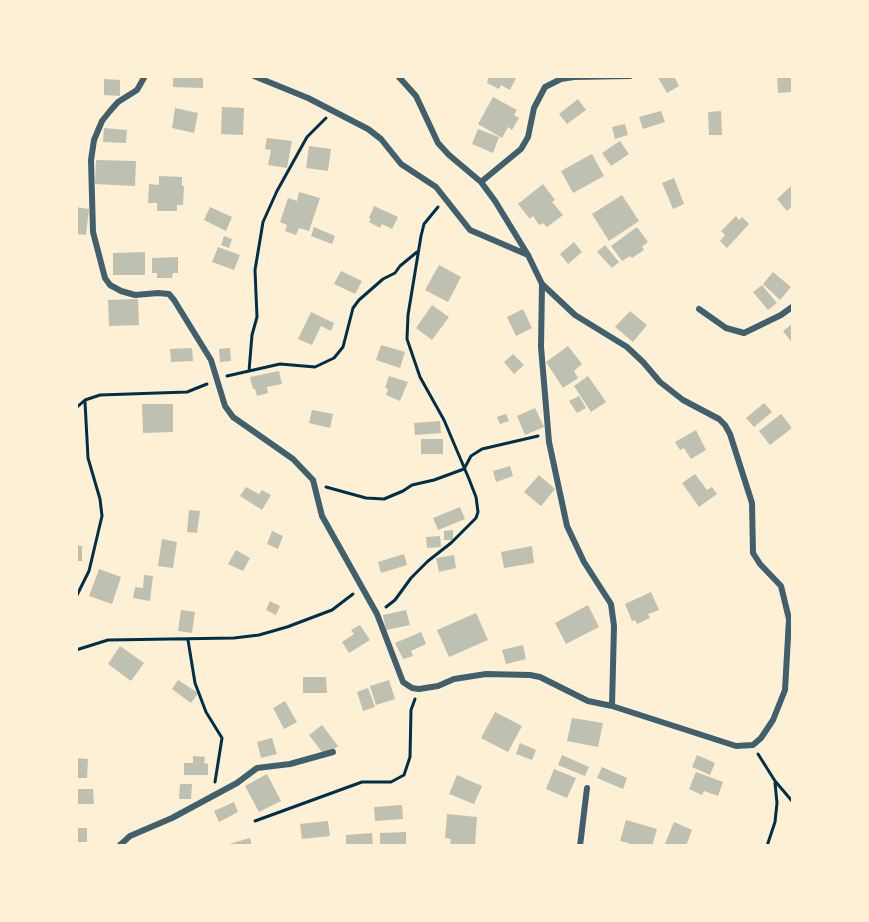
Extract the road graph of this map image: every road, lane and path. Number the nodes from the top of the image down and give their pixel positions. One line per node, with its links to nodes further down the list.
1 (145, 76): 14 (street)
2 (254, 76): 5 (street)
3 (398, 76): 6 (street)
4 (630, 76): 6 (street)
5 (334, 112): 7 (street); 13 (path)
6 (481, 182): 9 (street)
7 (445, 199): 8 (path); 9 (street)
8 (418, 252): 13 (path); 18 (path)
9 (528, 255): 10 (street)
10 (542, 284): 17 (street); 24 (street)
11 (792, 307): 12 (street)
12 (699, 309)
13 (249, 371): 14 (path)
14 (217, 379): 15 (path); 19 (street)
15 (85, 400): 16 (path); 21 (path)
16 (76, 408)
17 (548, 433): 18 (path); 28 (street)
18 (464, 469): 19 (path); 23 (path)
19 (315, 484): 20 (street)
20 (362, 587): 23 (street); 25 (path)
21 (78, 588): 22 (path)
22 (76, 597)
23 (377, 614): 27 (street)
24 (791, 621): 29 (street)
25 (188, 640): 26 (path); 33 (path)
26 (76, 651)
27 (419, 689): 28 (street); 35 (path)
28 (612, 706): 29 (street)
29 (753, 746): 31 (path)
30 (333, 752): 33 (street)
31 (775, 781): 34 (path); 38 (path)
32 (586, 788): 37 (street)
33 (213, 796): 36 (street)
34 (792, 801)
35 (255, 821)
36 (119, 846)
37 (580, 846)
38 (766, 846)

